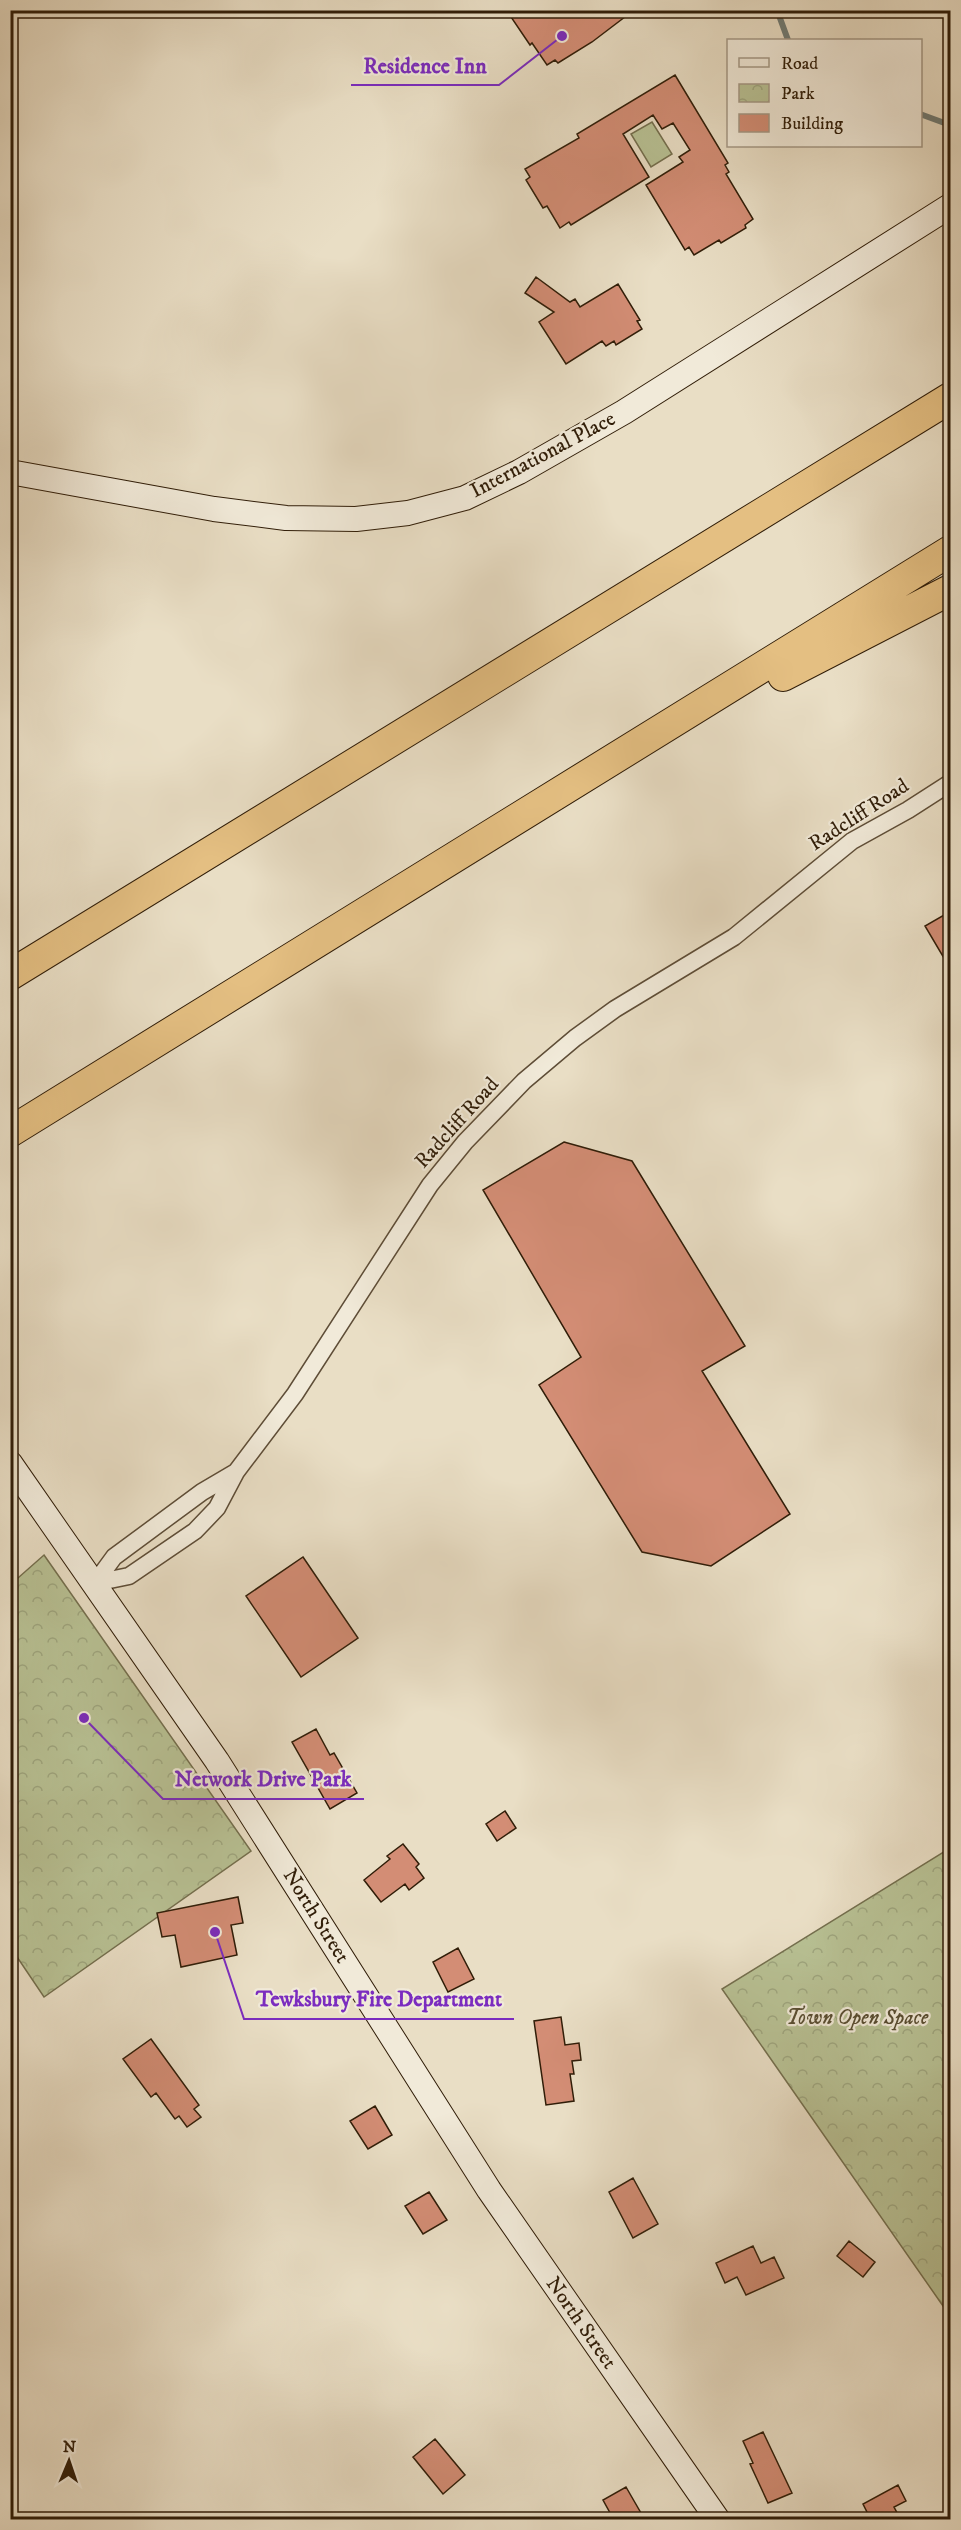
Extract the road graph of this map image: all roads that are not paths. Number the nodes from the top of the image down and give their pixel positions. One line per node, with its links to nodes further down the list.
1 (951, 206): 3 (main road, International Place)
2 (951, 398): 8 (highway)
3 (10, 472)
4 (951, 551): 7 (highway)
5 (951, 590): 7 (highway)
6 (951, 783): 11 (street, Radcliff Road)
7 (550, 800): 9 (highway)
8 (10, 975)
9 (10, 1132)
10 (10, 1463): 12 (main road, North Street)
11 (236, 1472): 12 (street); 12 (street, Radcliff Road)
12 (95, 1583): 13 (main road, North Street)
13 (718, 2520)

